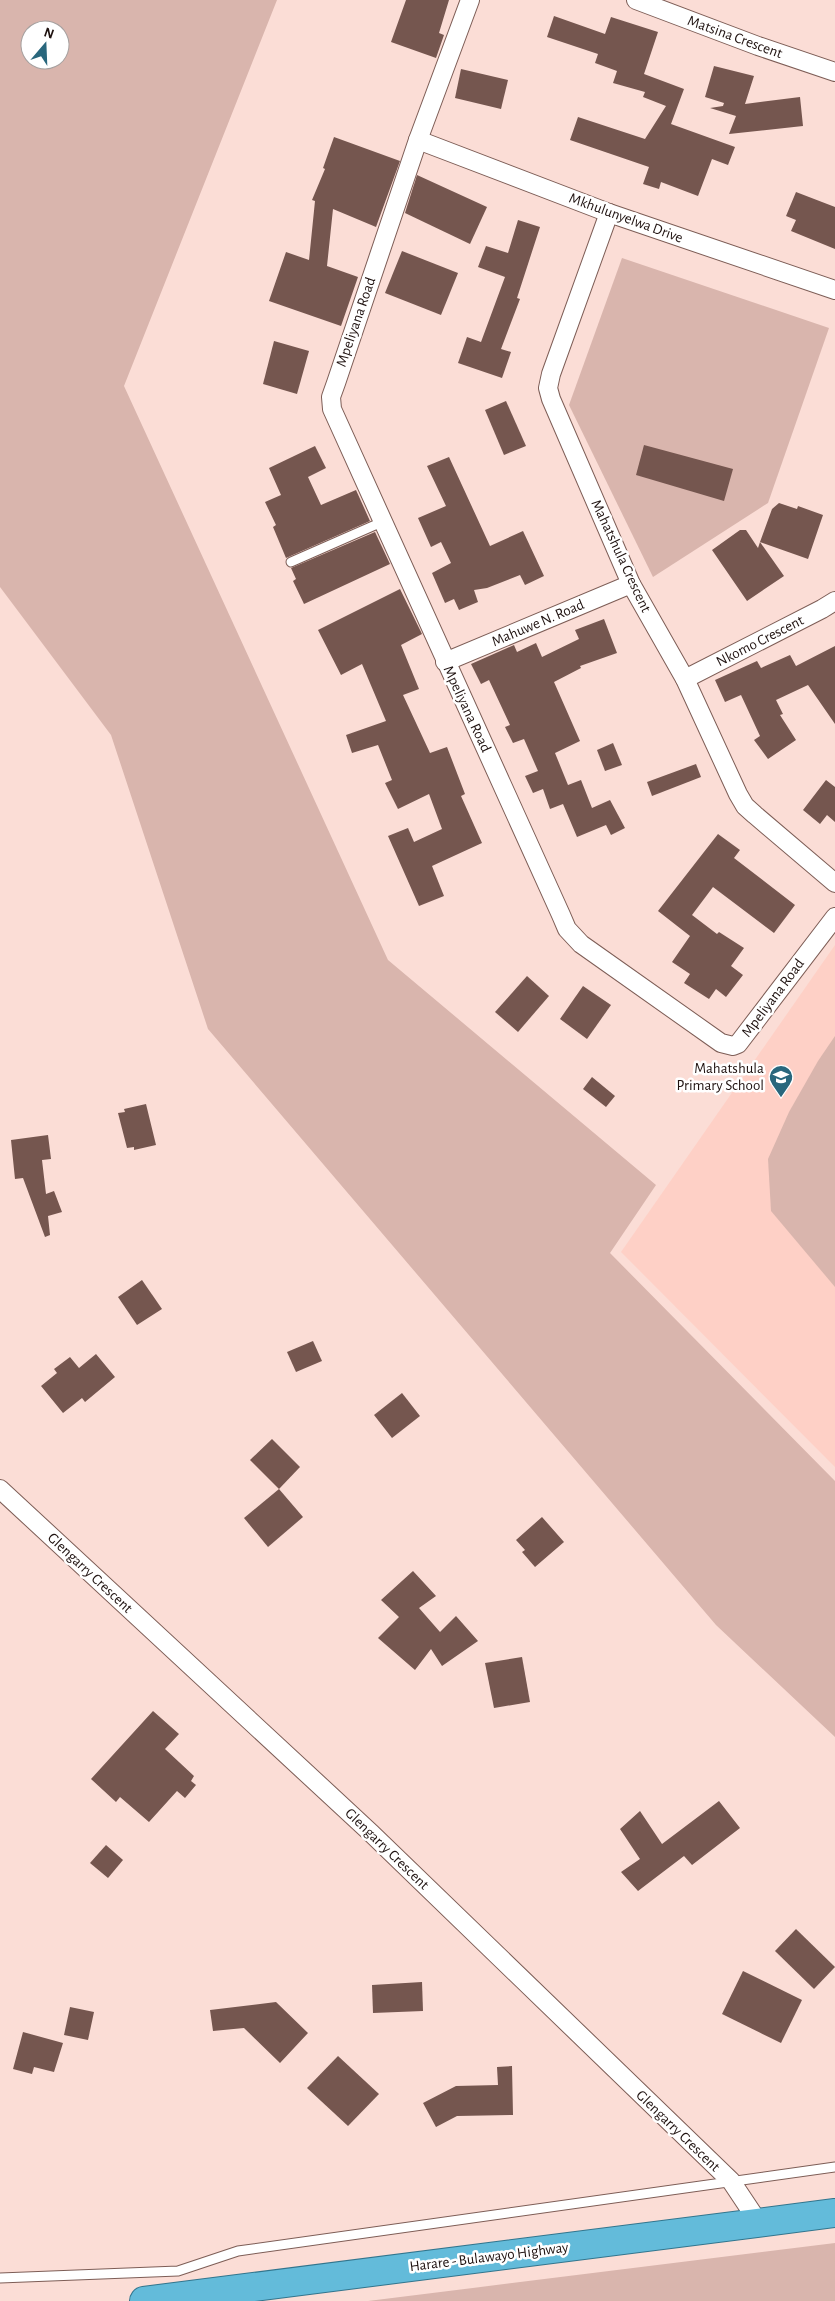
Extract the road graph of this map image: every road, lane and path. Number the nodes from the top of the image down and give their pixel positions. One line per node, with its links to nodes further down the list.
1 (470, 0): 4 (street)
2 (636, 0): 3 (street, Matsina Crescent)
3 (835, 72)
4 (418, 140): 5 (street, Mkhulunyelwa Drive); 7 (street, Mpeliyana Road)
5 (609, 213): 6 (street, Mkhulunyelwa Drive); 9 (street, Mahatshula Crescent)
6 (835, 290)
7 (382, 522): 8 (lane); 11 (street, Mpeliyana Road)
8 (291, 562)
9 (631, 584): 11 (street, Mahuwe N. Road); 12 (street, Mahatshula Crescent)
10 (835, 601): 12 (street, Nkomo Crescent)
11 (445, 662): 14 (street, Mpeliyana Road)
12 (685, 679): 13 (street, Mahatshula Crescent)
13 (835, 883)
14 (835, 917)
15 (0, 1490): 17 (street, Glengarry Crescent)
16 (835, 2167): 17 (lane)
17 (731, 2181): 19 (street, Glengarry Crescent); 20 (lane)
18 (835, 2213): 19 (highway, Harare - Bulawayo Highway)
19 (759, 2223): 21 (highway, Harare - Bulawayo Highway)
20 (0, 2278)
21 (144, 2301)

